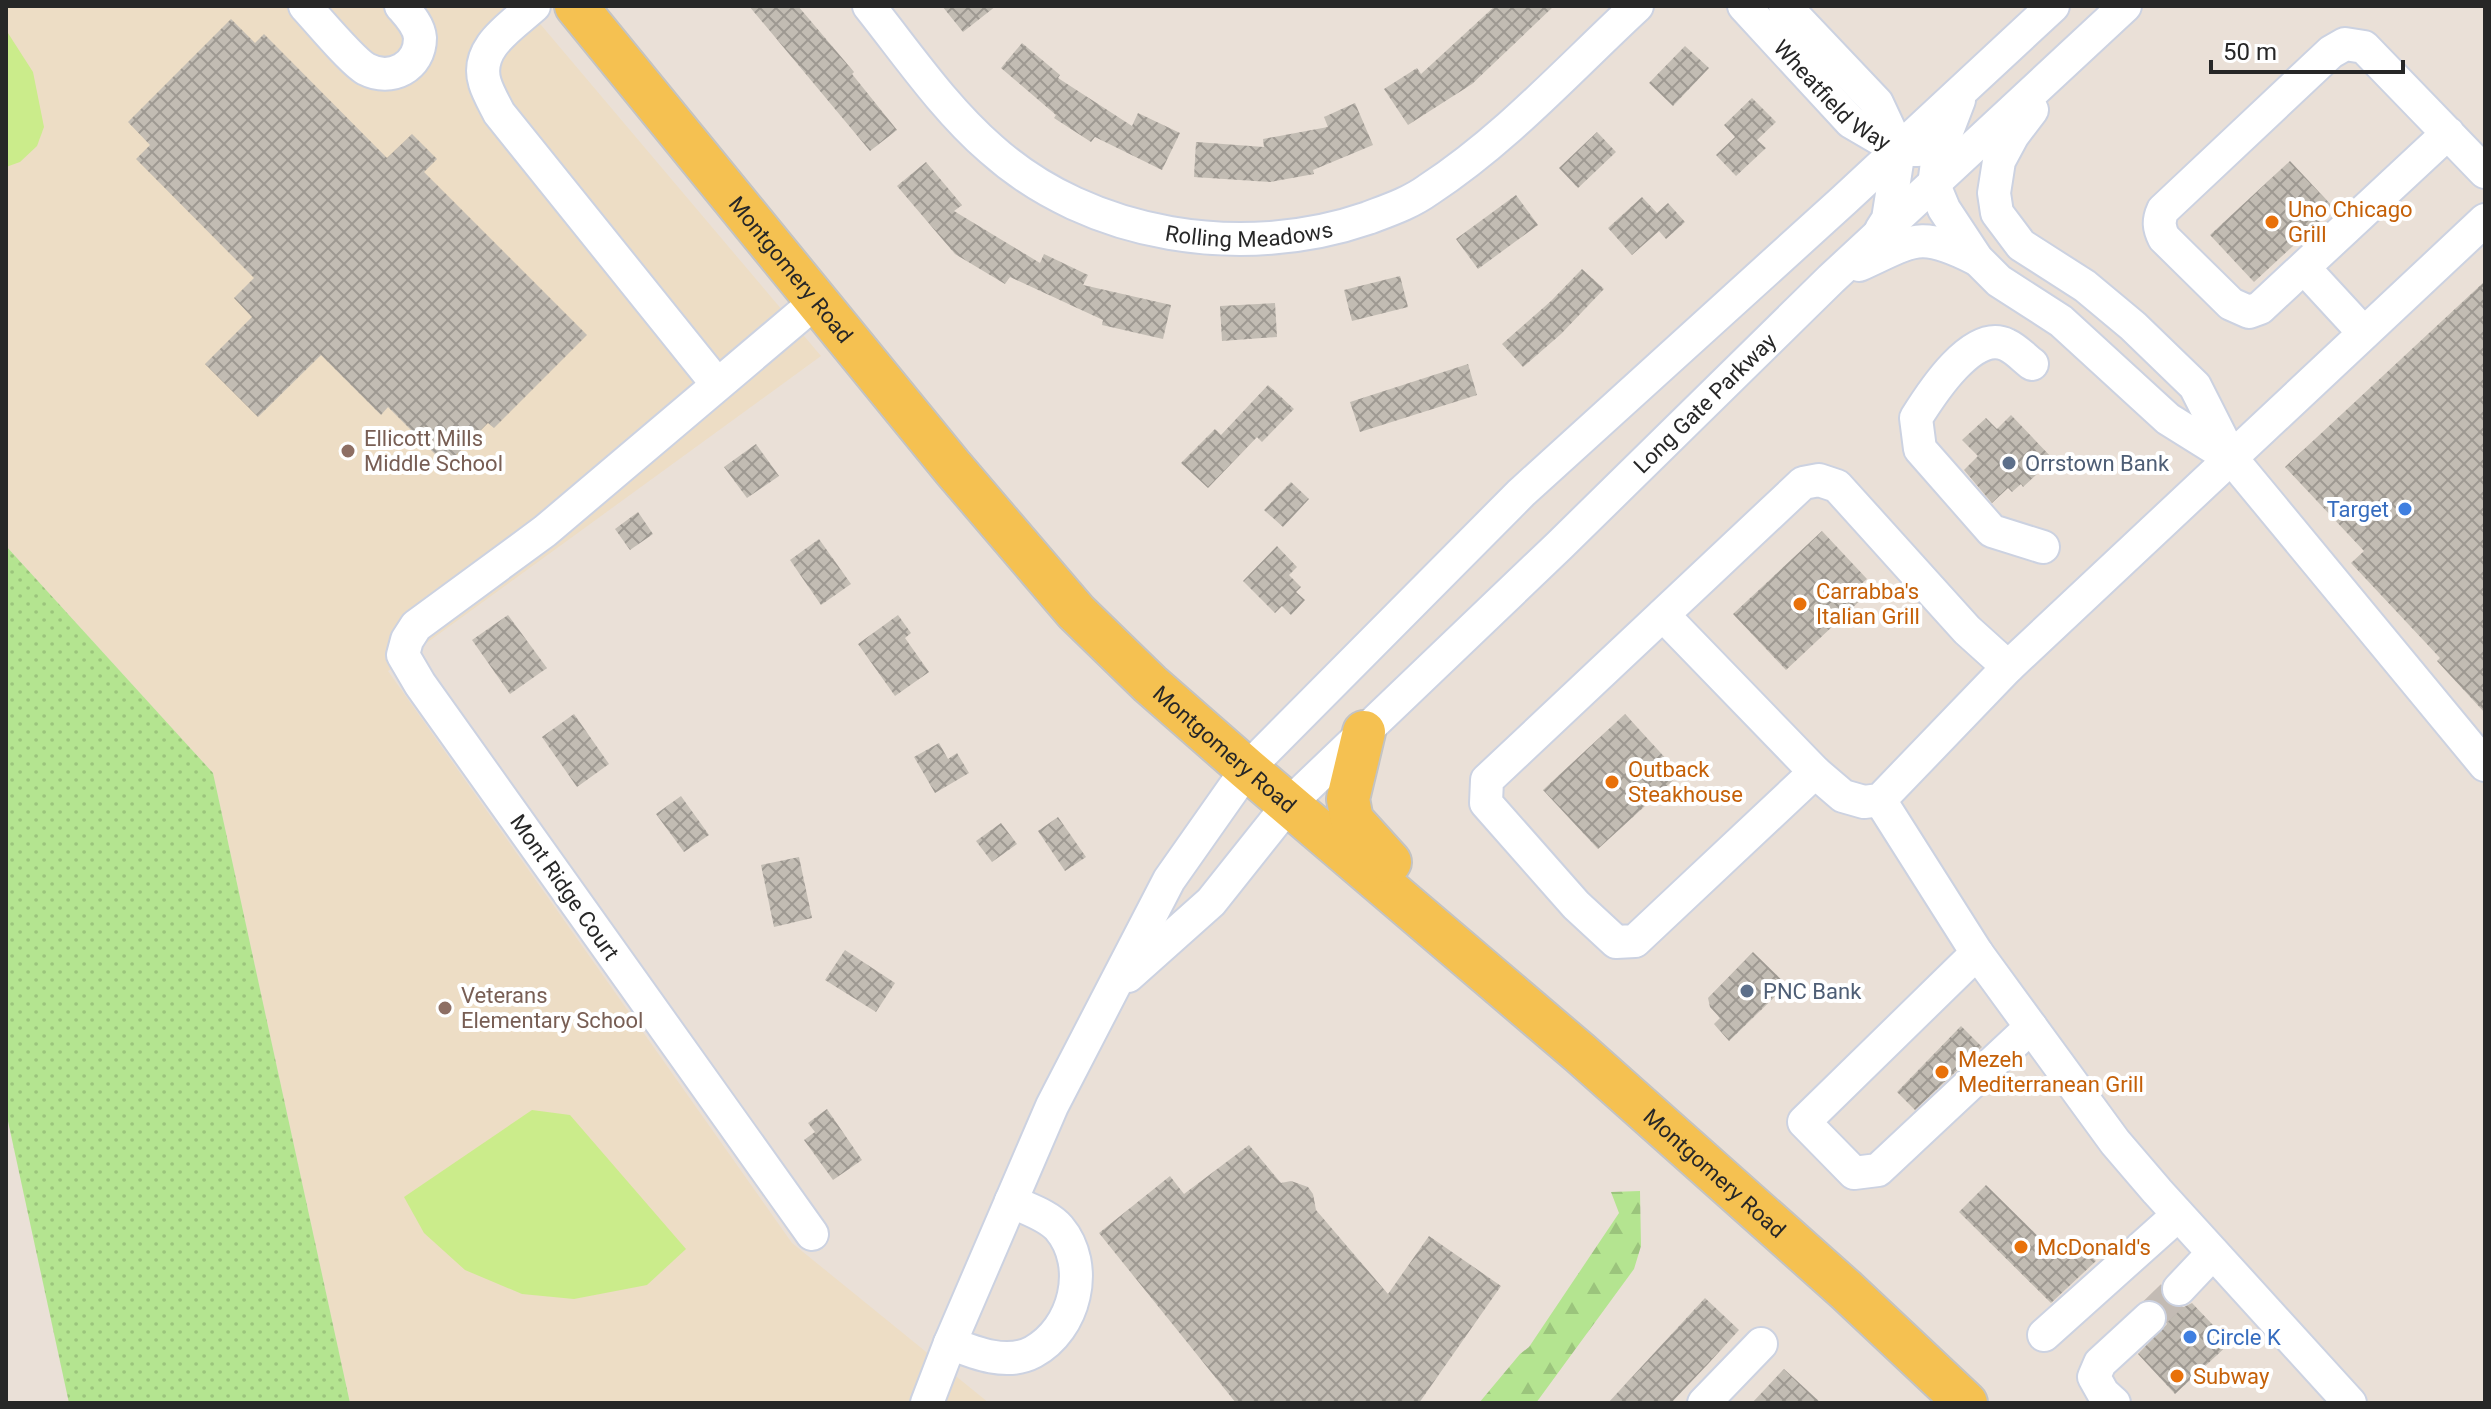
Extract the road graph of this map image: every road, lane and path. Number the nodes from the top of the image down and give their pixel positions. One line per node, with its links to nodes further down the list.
1 (305, 6): 2 (street)
2 (401, 6)
3 (534, 6): 30 (street)
4 (576, 6): 27 (main road, Montgomery Road)
5 (869, 6): 6 (street, Rolling Meadows)
6 (1637, 6)
7 (1744, 6): 16 (street, Wheatfield Way)
8 (1785, 6): 16 (street, Wheatfield Way)
9 (2053, 6): 12 (street)
10 (2125, 6): 11 (street, Long Gate Parkway)
11 (2075, 54): 13 (street, Long Gate Parkway); 23 (street)
12 (1965, 86): 15 (street); 16 (street)
13 (1998, 123): 15 (street); 19 (street, Long Gate Parkway)
14 (2448, 133): 17 (street); 25 (street); 25 (street)
15 (1940, 147): 16 (street); 19 (street)
16 (1899, 150): 18 (street); 20 (street)
17 (2485, 172)
18 (1895, 184): 19 (street); 20 (street); 22 (street)
19 (1934, 185): 22 (street, Long Gate Parkway); 23 (street); 24 (street)
20 (1852, 193): 37 (street)
21 (2485, 220): 28 (street)
22 (1878, 236): 26 (street, Long Gate Parkway)
23 (2021, 245): 31 (street)
24 (1977, 259): 26 (street); 31 (street)
25 (2305, 269): 28 (street)
26 (1831, 279): 35 (street, Long Gate Parkway)
27 (818, 300): 30 (street); 37 (main road, Montgomery Road)
28 (2364, 333): 31 (street)
29 (2032, 364): 32 (street)
30 (717, 384): 47 (street, Mont Ridge Court)
31 (2232, 459): 34 (street); 36 (street)
32 (2043, 547)
33 (1663, 615): 34 (street); 38 (street); 38 (street)
34 (2008, 667): 39 (street)
35 (1364, 732): 40 (street, Long Gate Parkway); 44 (main road)
36 (2485, 765)
37 (1247, 769): 40 (main road, Montgomery Road); 42 (street)
38 (1815, 772): 39 (street)
39 (1880, 800): 41 (street)
40 (1289, 804): 42 (street, Long Gate Parkway); 44 (main road, Montgomery Road)
41 (1977, 953): 43 (street); 43 (street)
42 (1112, 990): 45 (street)
43 (2031, 1027): 46 (street)
44 (1580, 1053): 56 (main road, Montgomery Road)
45 (1011, 1201): 52 (street); 52 (street)
46 (2178, 1215): 48 (street); 51 (street)
47 (812, 1234)
48 (2213, 1253): 49 (street); 58 (street)
49 (2179, 1289)
50 (2149, 1318): 57 (street)
51 (2044, 1335)
52 (950, 1343): 54 (street)
53 (1761, 1344): 55 (street)
54 (927, 1403)
55 (1704, 1403)
56 (1966, 1403)
57 (2114, 1403)
58 (2350, 1403)

